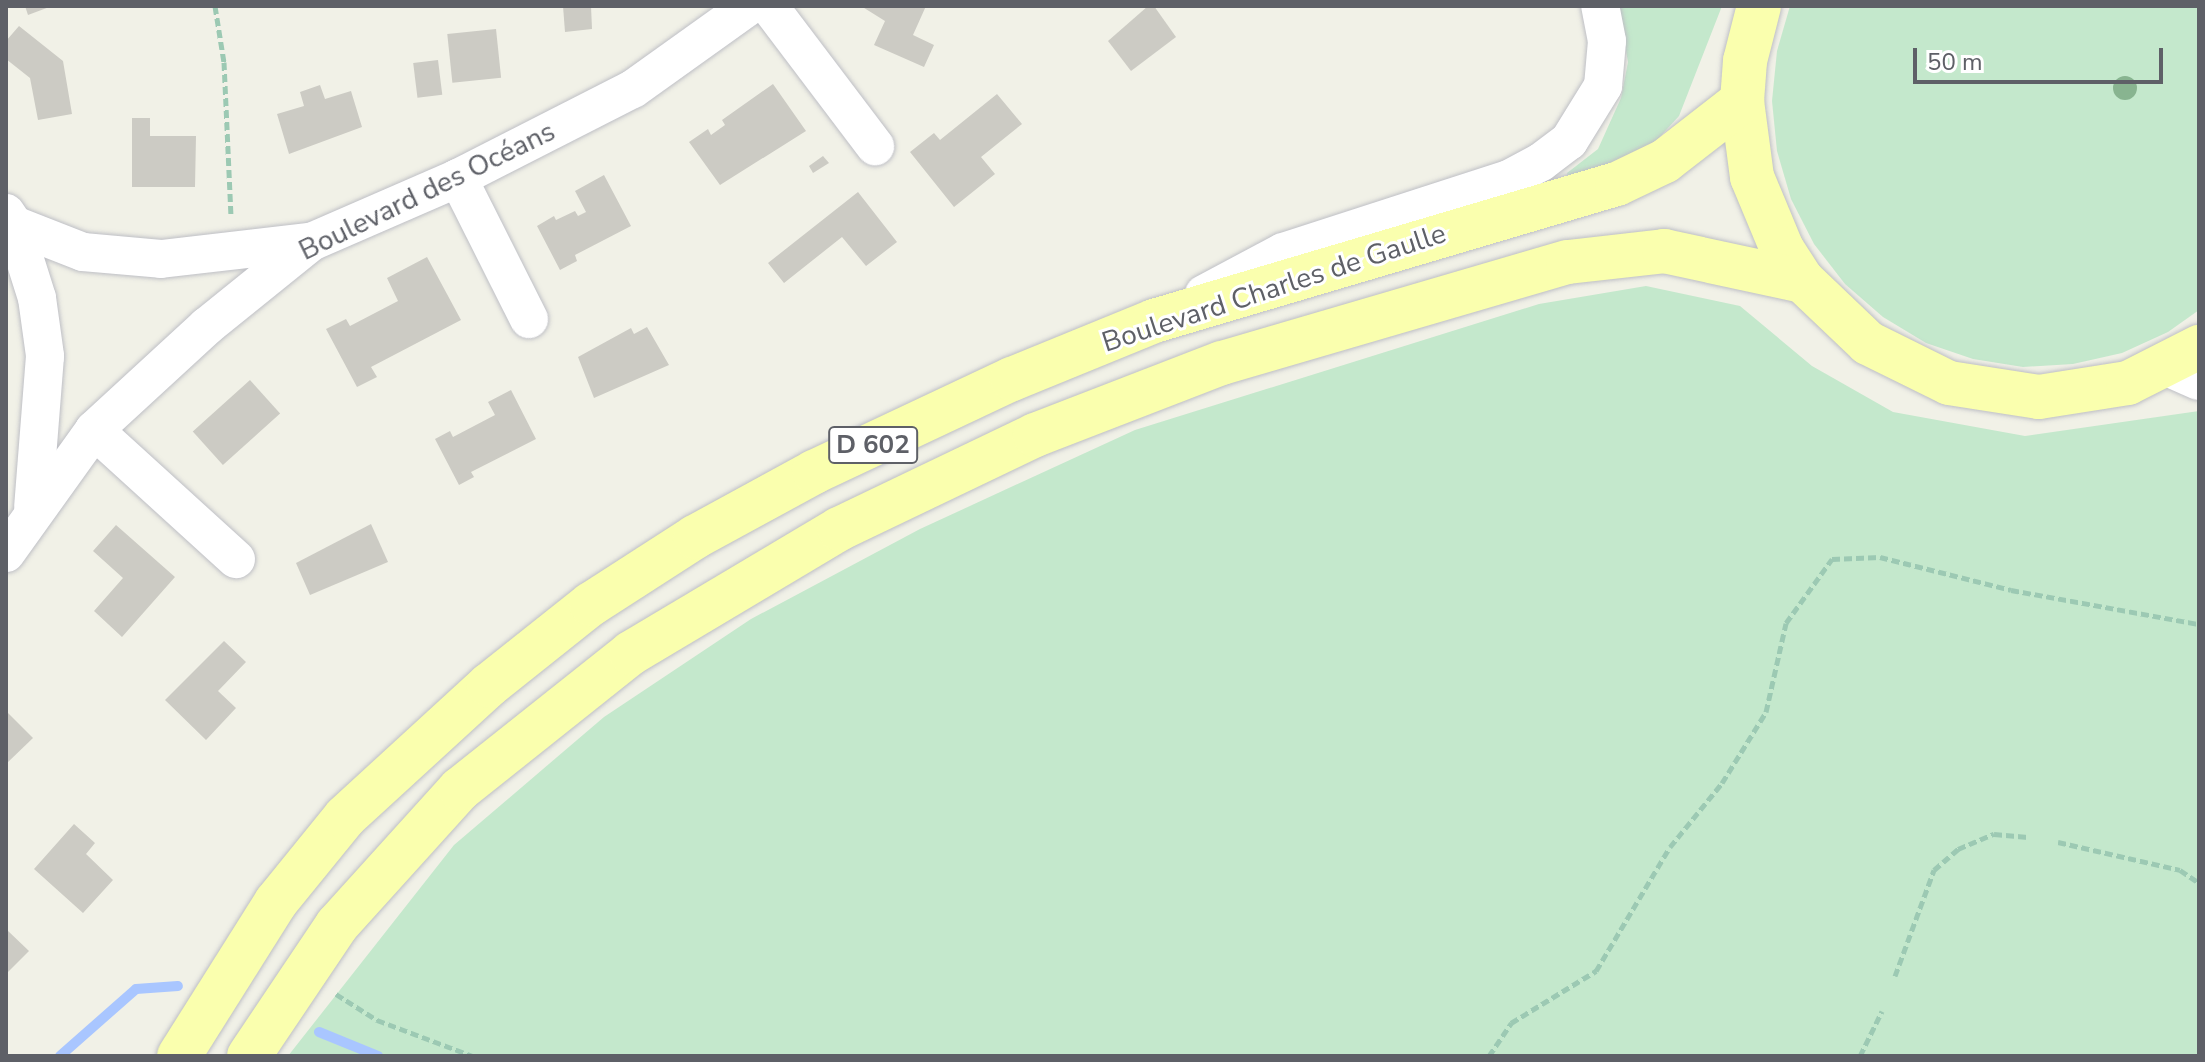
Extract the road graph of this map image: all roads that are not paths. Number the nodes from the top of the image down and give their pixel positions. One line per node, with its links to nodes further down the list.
1 (749, 6): 7 (street, Boulevard des Océans)
2 (769, 6): 6 (street)
3 (1600, 6): 12 (street)
4 (1754, 12): 5 (main road)
5 (1742, 101): 10 (main road); 12 (main road, Boulevard Charles de Gaulle / D 602)
6 (875, 146)
7 (458, 178): 9 (street, Boulevard des Océans); 11 (street)
8 (10, 219): 9 (street); 15 (street)
9 (311, 242): 14 (street, Boulevard des Océans)
10 (1803, 281): 13 (main road); 19 (main road, Boulevard Charles de Gaulle / D 602)
11 (529, 319)
12 (1154, 321): 18 (main road, Boulevard Charles de Gaulle / D 602)
13 (2189, 364)
14 (94, 430): 15 (street, Boulevard des Océans); 17 (street)
15 (32, 510): 16 (street, Boulevard des Océans)
16 (6, 553)
17 (236, 559)
18 (179, 1056)
19 (249, 1056)

